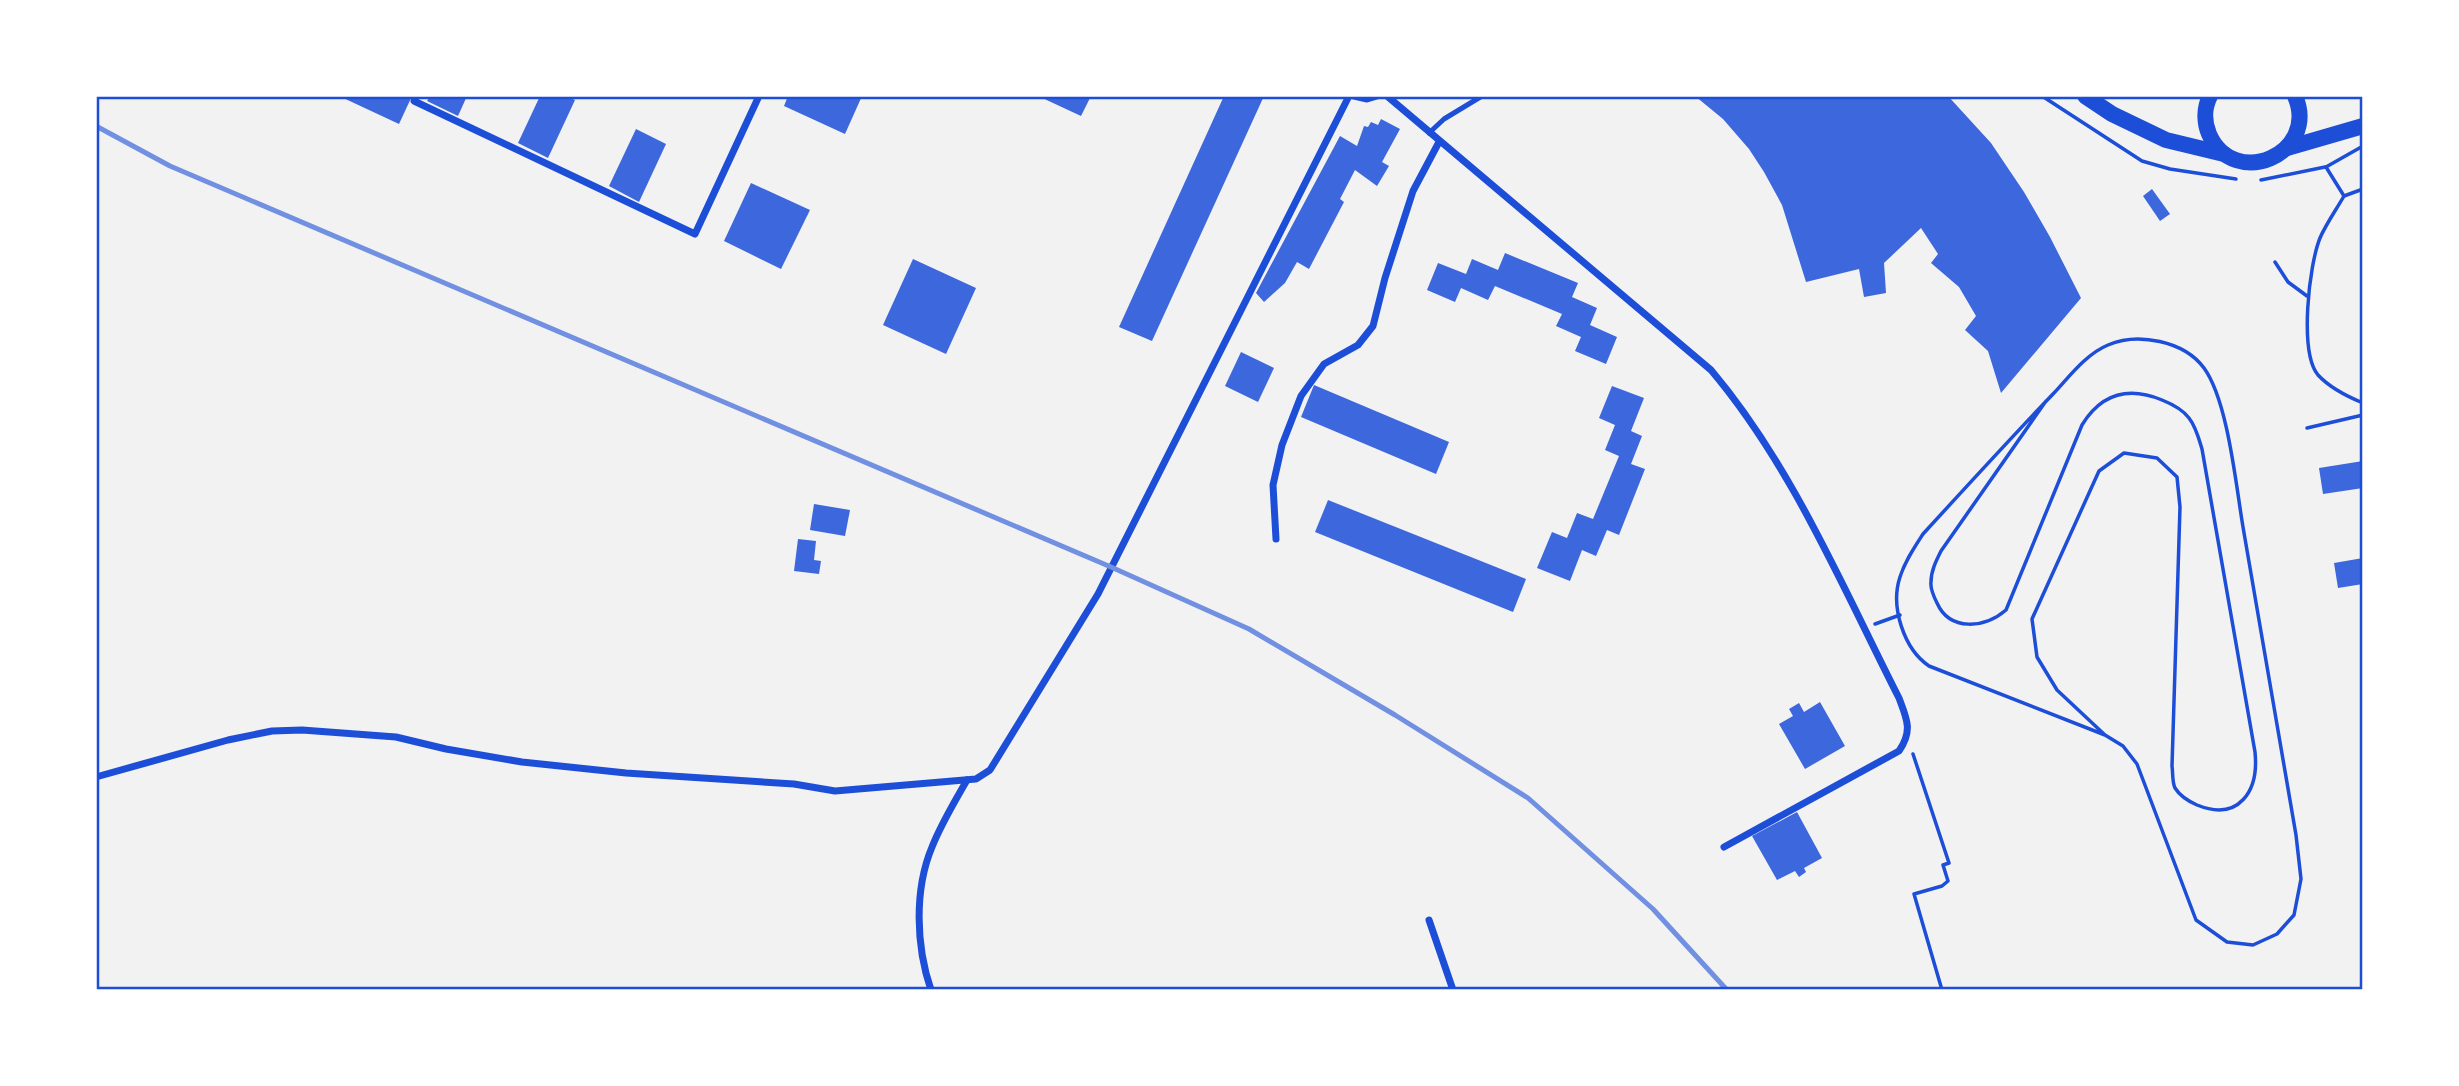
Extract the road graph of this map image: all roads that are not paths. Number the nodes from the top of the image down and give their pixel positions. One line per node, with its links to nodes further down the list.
1 (416, 96): 2 (street)
2 (759, 96)
3 (1352, 96): 4 (street); 17 (street)
4 (1377, 96)
5 (1387, 96): 11 (street)
6 (1482, 96): 11 (lane)
7 (2085, 96): 14 (main road)
8 (2210, 96): 14 (main road)
9 (2295, 96): 13 (main road)
10 (2363, 126): 13 (main road)
11 (1429, 133): 12 (street)
12 (1439, 142): 15 (street); 18 (street)
13 (2287, 148): 14 (main road)
14 (2226, 155)
15 (1276, 539)
16 (96, 777): 17 (street)
17 (967, 780): 20 (street)
18 (1724, 847)
19 (1429, 920): 21 (street)
20 (931, 990)
21 (1453, 990)

